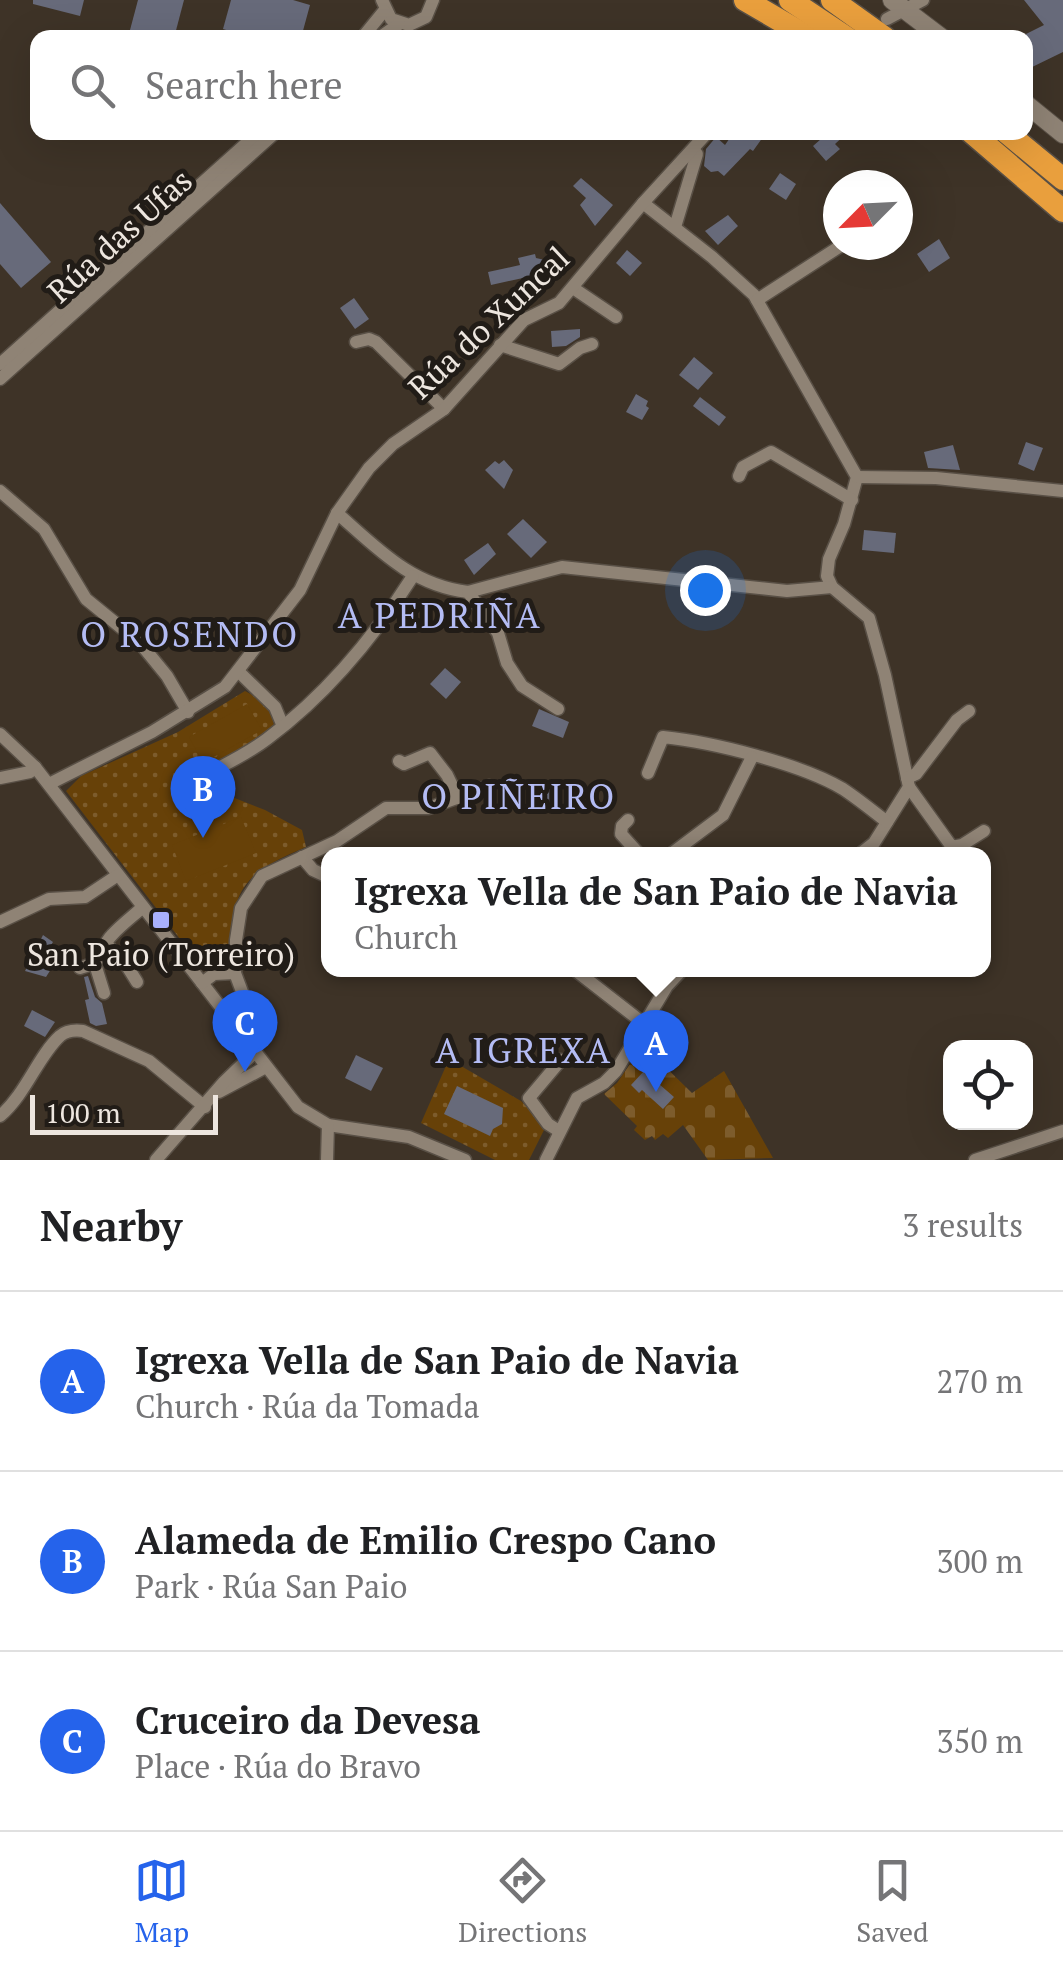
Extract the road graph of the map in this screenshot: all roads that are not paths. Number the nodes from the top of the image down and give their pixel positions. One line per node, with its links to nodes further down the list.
1 (433, 0): 8 (street)
2 (746, 0): 11 (highway)
3 (790, 0): 12 (highway)
4 (832, 0): 7 (highway)
5 (922, 0): 7 (street)
6 (380, 4): 8 (street); 9 (street)
7 (892, 16): 13 (main road)
8 (400, 24): 10 (street)
9 (366, 30)
10 (391, 30)
11 (797, 30)
12 (835, 30)
13 (924, 30)
14 (1033, 110): 15 (main road)
15 (1063, 134)
16 (250, 140): 34 (street, Rúa das Ufas)
17 (267, 140): 35 (street, Rúa das Ufas)
18 (701, 140): 24 (street, Rúa do Xuncal)
19 (961, 140): 25 (highway)
20 (979, 140): 25 (highway)
21 (1016, 140): 23 (highway)
22 (697, 154): 26 (street)
23 (1063, 179)
24 (642, 203): 26 (street); 28 (street, Rúa do Xuncal)
25 (1056, 206)
26 (675, 227): 29 (street)
27 (823, 257): 29 (street)
28 (573, 288): 30 (street); 33 (street, Rúa do Xuncal)
29 (757, 300): 38 (street)
30 (616, 316)
31 (356, 342): 36 (street)
32 (592, 344): 33 (street)
33 (500, 345): 36 (street, Rúa do Xuncal)
34 (0, 364)
35 (0, 379)
36 (444, 409): 42 (street, Rúa do Xuncal)
37 (739, 476): 41 (street)
38 (857, 477): 40 (street); 41 (street)
39 (0, 490): 48 (street)
40 (1063, 491)
41 (852, 500): 44 (street)
42 (338, 513): 43 (street); 46 (street, Rúa do Xuncal)
43 (413, 576): 45 (street); 50 (street)
44 (832, 586): 45 (street); 58 (street)
45 (468, 592): 47 (street)
46 (239, 672): 48 (street, Rúa do Xuncal); 50 (street)
47 (558, 709)
48 (188, 712): 59 (street, Rúa do Xuncal)
49 (969, 712): 58 (street)
50 (282, 724): 57 (street)
51 (0, 734): 54 (street)
52 (752, 757): 55 (street); 63 (street); 67 (street)
53 (399, 760): 61 (street)
54 (35, 767): 56 (street); 59 (street)
55 (648, 773)
56 (0, 778)
57 (199, 778)
58 (908, 783): 63 (street); 64 (street)
59 (48, 784): 71 (street)
60 (488, 786): 61 (street)
61 (458, 798): 65 (street)
62 (628, 820): 66 (street)
63 (887, 822): 68 (street)
64 (984, 832)
65 (325, 847)
66 (633, 847)
67 (680, 847)
68 (869, 847)
69 (321, 849): 70 (street)
70 (302, 857): 72 (street); 78 (street)
71 (118, 874): 73 (street); 74 (street)
72 (321, 874)
73 (143, 907): 75 (street); 82 (street)
74 (0, 922)
75 (107, 946): 76 (street); 81 (street)
76 (95, 964): 77 (street); 83 (street)
77 (80, 968)
78 (235, 974): 82 (street); 85 (street)
79 (584, 977): 84 (street)
80 (675, 977): 84 (street)
81 (137, 982)
82 (202, 983): 85 (street)
83 (104, 993)
84 (643, 1023): 93 (street)
85 (250, 1046): 87 (street); 88 (street)
86 (561, 1060): 93 (street)
87 (266, 1067): 88 (street); 91 (street)
88 (217, 1093): 89 (street)
89 (205, 1107): 90 (street); 94 (street)
90 (0, 1116)
91 (328, 1125): 95 (street); 96 (street)
92 (1063, 1130): 98 (street)
93 (558, 1131): 97 (street)
94 (156, 1160)
95 (327, 1160)
96 (465, 1160)
97 (546, 1160)
98 (975, 1160)

